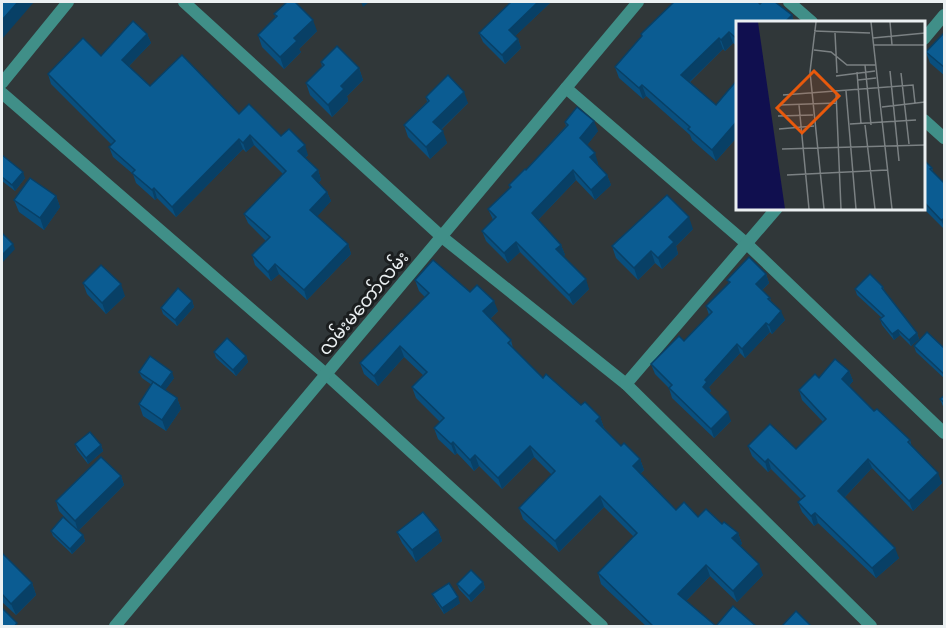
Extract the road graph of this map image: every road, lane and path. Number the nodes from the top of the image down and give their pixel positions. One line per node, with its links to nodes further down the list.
1 (68, 2): 8 (street)
2 (184, 2): 14 (street)
3 (638, 2): 9 (street, လမ်းမတော်လမ်း)
4 (789, 2): 6 (street)
5 (945, 15): 7 (street)
6 (811, 21)
7 (925, 38)
8 (2, 83)
9 (566, 88): 14 (street, လမ်းမတော်လမ်း); 15 (street)
10 (2, 93): 16 (street)
11 (925, 121): 12 (street)
12 (945, 138)
13 (775, 210): 15 (street)
14 (442, 237): 16 (street, လမ်းမတော်လမ်း); 17 (street)
15 (747, 244): 17 (street); 18 (street)
16 (327, 375): 19 (street, လမ်းမတော်လမ်း); 20 (street)
17 (626, 384): 21 (street)
18 (945, 433)
19 (115, 627)
20 (602, 627)
21 (871, 627)

